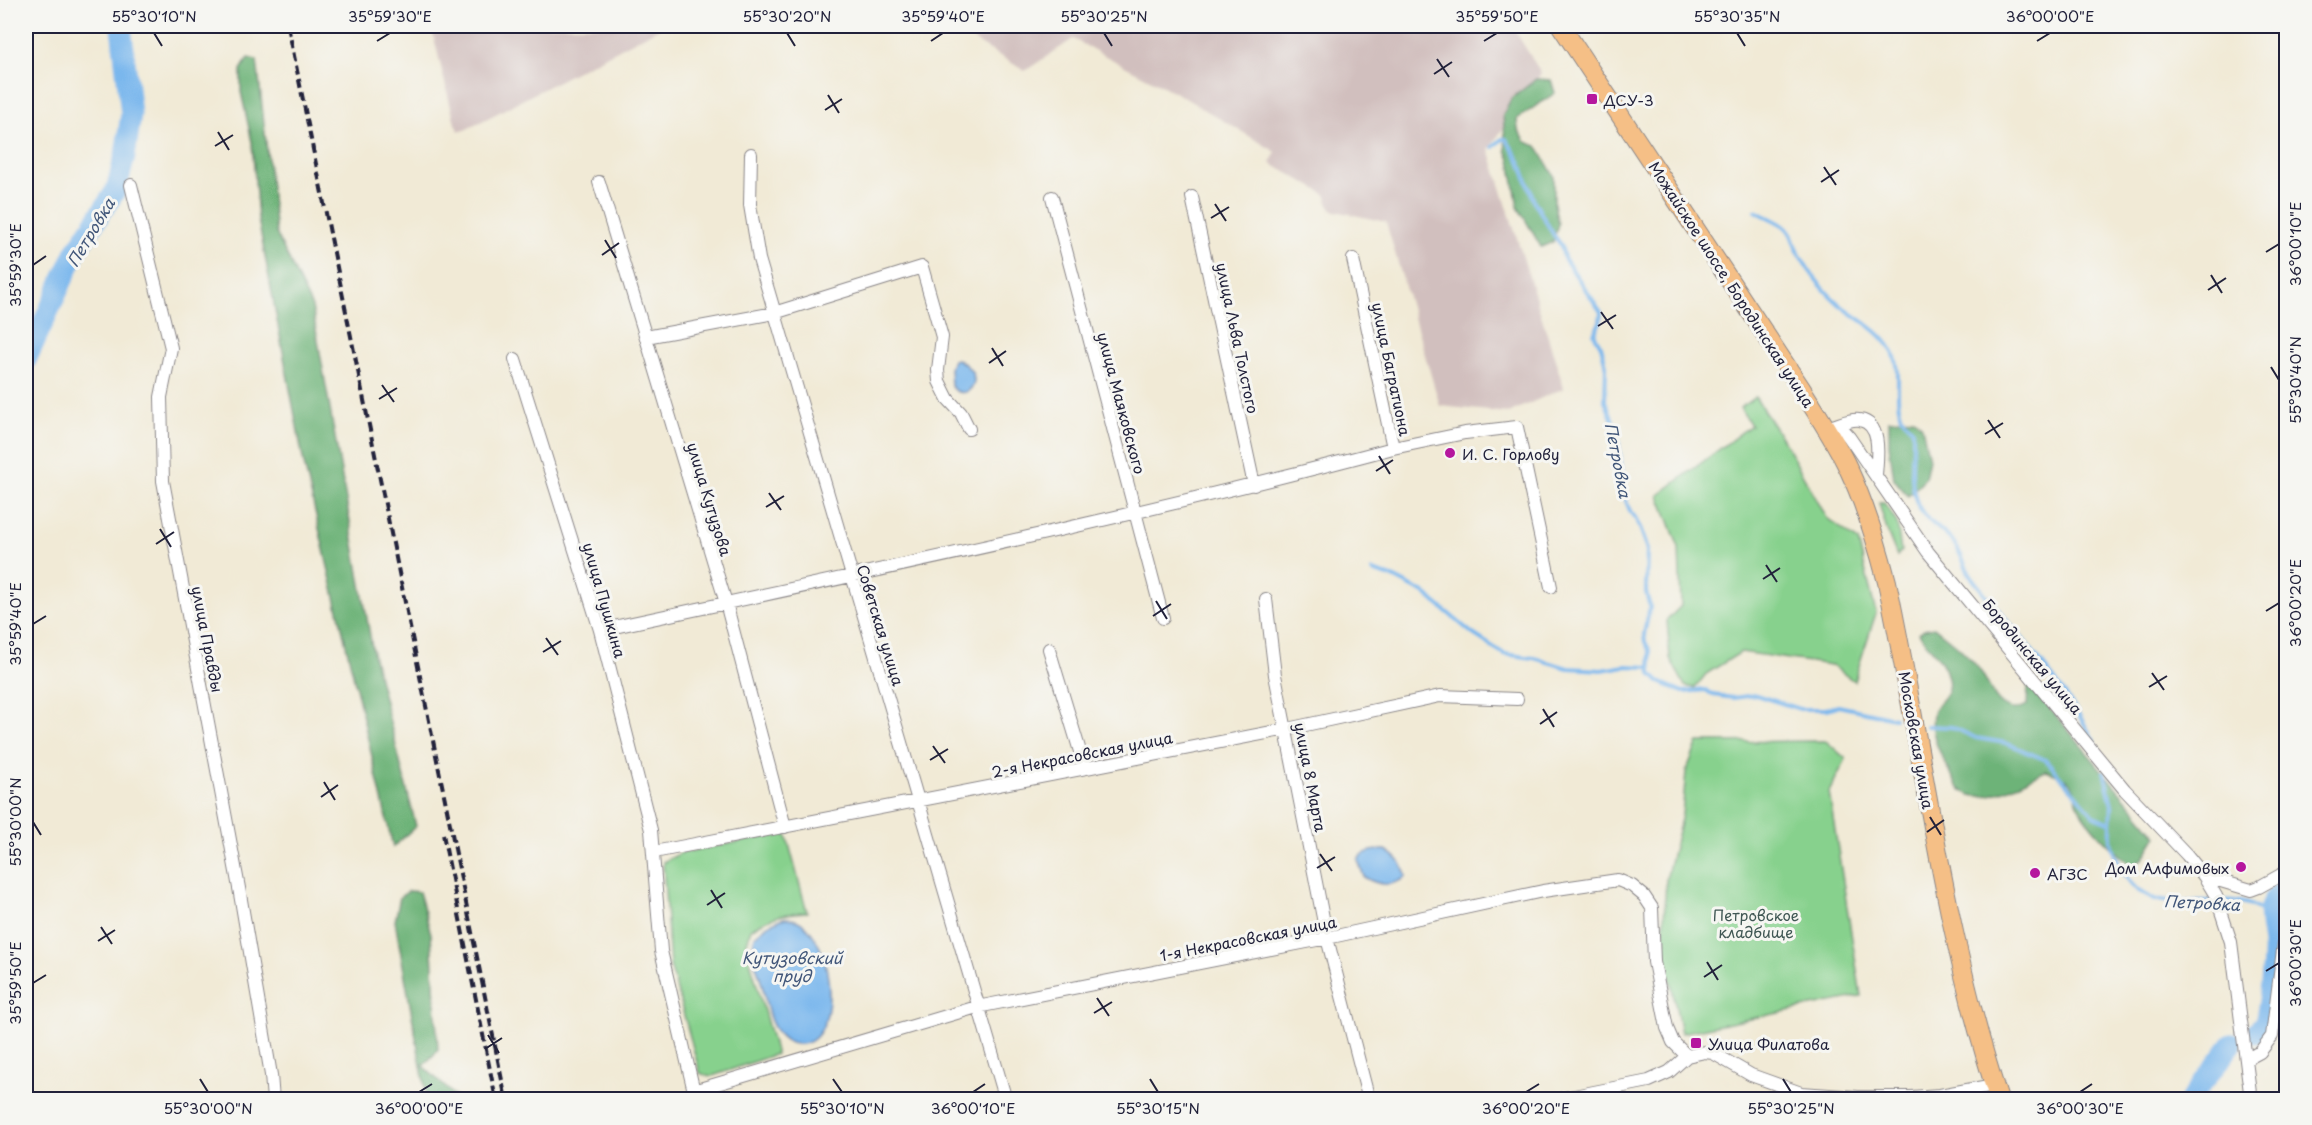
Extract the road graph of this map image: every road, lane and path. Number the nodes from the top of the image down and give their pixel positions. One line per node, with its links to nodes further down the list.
1 (1561, 26): 11 (main road, Можайское шоссе, Бородинская улица)
2 (751, 154): 8 (street, Советская улица)
3 (599, 183): 9 (street, улица Кутузова)
4 (131, 184): 40 (street, улица Правды)
5 (1052, 197): 16 (street, улица Маяковского)
6 (1192, 197): 15 (street, улица Льва Толстого)
7 (1353, 259): 13 (street, улица Багратиона)
8 (774, 313): 9 (street); 12 (street); 18 (street, Советская улица)
9 (646, 338): 21 (street, улица Кутузова)
10 (515, 359): 23 (street, улица Пушкина)
11 (1832, 427): 14 (street, Бородинская улица); 14 (street); 17 (main road, Можайское шоссе, Бородинская улица)
12 (969, 429)
13 (1393, 448): 15 (street); 19 (street, улица Багратиона)
14 (1876, 475): 32 (street, Бородинская улица)
15 (1254, 485): 16 (street)
16 (1135, 513): 18 (street); 22 (street, улица Маяковского)
17 (1880, 554): 38 (main road, Московская улица)
18 (851, 576): 21 (street); 28 (street, Советская улица)
19 (1551, 588)
20 (1266, 599): 26 (street, улица 8 Марта)
21 (726, 603): 23 (street); 29 (street, улица Кутузова)
22 (1162, 618)
23 (600, 630): 30 (street, улица Пушкина)
24 (1049, 649): 27 (street)
25 (1517, 699): 26 (street, 2-я Некрасовская улица)
26 (1287, 729): 27 (street, 2-я Некрасовская улица); 34 (street, улица 8 Марта)
27 (1085, 768): 28 (street, 2-я Некрасовская улица)
28 (919, 802): 29 (street, 2-я Некрасовская улица); 35 (street, Советская улица)
29 (785, 827): 30 (street, 2-я Некрасовская улица)
30 (654, 852): 39 (street, улица Пушкина)
31 (2286, 872): 32 (street)
32 (2204, 876): 36 (street, Бородинская улица)
33 (2286, 937): 36 (street)
34 (1327, 938): 35 (street, 1-я Некрасовская улица); 37 (street, 1-я Некрасовская улица); 42 (street, улица 8 Марта)
35 (977, 1007): 39 (street, 1-я Некрасовская улица); 41 (street, Советская улица)
36 (2246, 1052): 44 (street)
37 (1687, 1056): 38 (street); 43 (street)
38 (1996, 1092)
39 (695, 1095)
40 (273, 1100)
41 (1006, 1100)
42 (1369, 1100)
43 (1554, 1100)
44 (2251, 1100)

